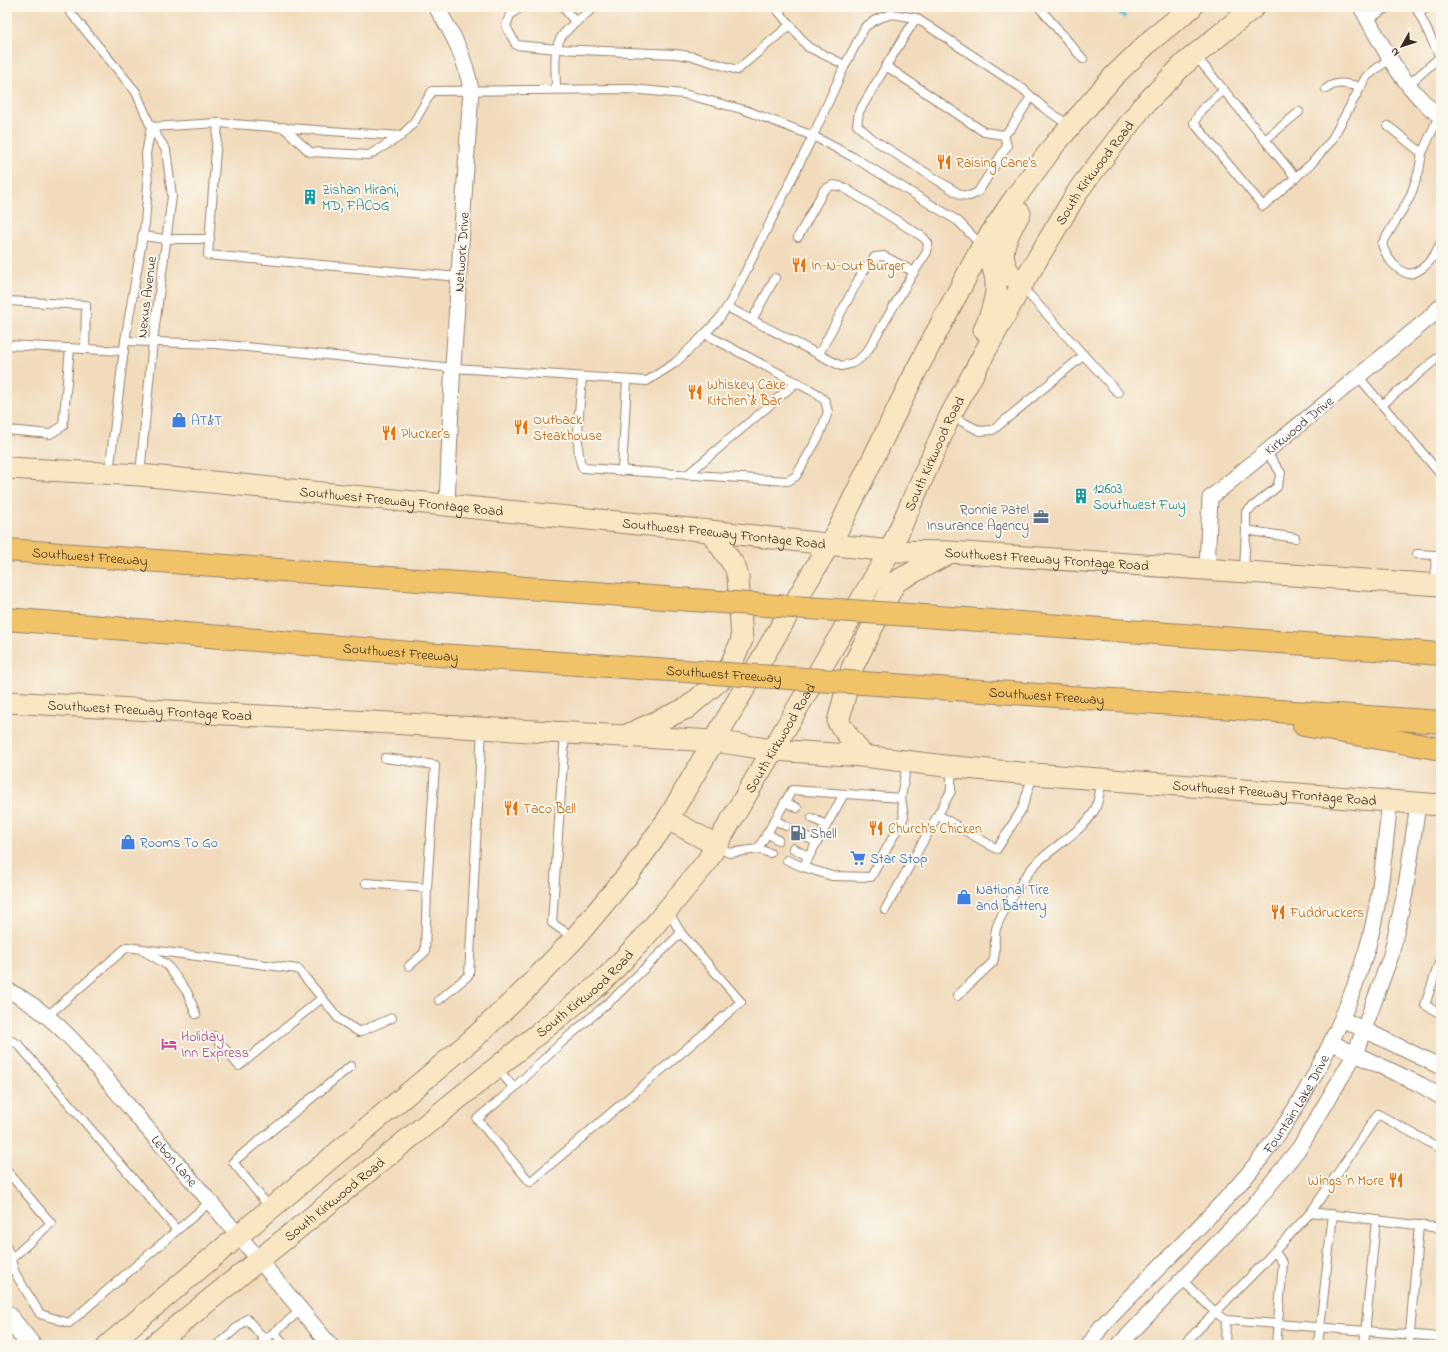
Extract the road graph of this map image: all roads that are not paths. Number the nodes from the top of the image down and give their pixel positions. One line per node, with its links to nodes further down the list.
1 (66, 7): 35 (lane, Nexus Avenue)
2 (436, 7): 26 (street, Network Drive)
3 (521, 7): 17 (lane)
4 (563, 7): 15 (lane)
5 (595, 7): 15 (lane)
6 (775, 7): 16 (lane)
7 (1039, 7): 19 (lane)
8 (1192, 7): 33 (main road)
9 (1254, 7): 18 (main road, South Kirkwood Road)
10 (1388, 7): 13 (lane)
11 (1430, 7): 12 (lane)
12 (1417, 9): 23 (lane)
13 (1364, 13): 20 (street)
14 (916, 18): 21 (lane); 22 (lane); 29 (lane)
15 (576, 23): 17 (lane)
16 (790, 25): 17 (lane); 21 (lane)
17 (557, 49): 25 (lane)
18 (1195, 54): 27 (lane); 53 (main road, South Kirkwood Road)
19 (1082, 59)
20 (1389, 59): 23 (street); 24 (lane)
21 (845, 65): 39 (lane)
22 (886, 66): 37 (lane); 37 (lane)
23 (1408, 85): 31 (street)
24 (1361, 87): 28 (lane); 43 (lane)
25 (556, 88): 26 (lane); 39 (lane)
26 (471, 90): 38 (lane); 51 (street, Network Drive)
27 (1224, 90): 40 (lane); 43 (lane)
28 (1326, 90)
29 (1032, 97): 33 (lane); 37 (lane)
30 (1299, 112): 40 (lane)
31 (1440, 117): 41 (lane)
32 (218, 123): 35 (lane); 36 (lane); 47 (lane)
33 (1071, 126): 42 (main road)
34 (1388, 126): 41 (lane)
35 (151, 127): 44 (lane, Nexus Avenue); 46 (lane, Nexus Avenue)
36 (284, 127): 38 (lane); 38 (lane)
37 (1004, 135)
38 (401, 136)
39 (813, 136): 49 (lane); 56 (lane)
40 (1265, 140): 43 (lane)
41 (1422, 153): 48 (lane)
42 (1030, 177): 49 (main road); 53 (main road)
43 (1296, 178)
44 (142, 236): 46 (lane); 59 (lane, Nexus Avenue)
45 (798, 237): 50 (lane)
46 (166, 239): 47 (lane); 60 (lane, Nexus Avenue)
47 (210, 239): 51 (lane)
48 (1441, 242)
49 (982, 247): 68 (main road); 89 (main road)
50 (914, 272): 65 (lane); 65 (lane)
51 (459, 277): 69 (street, Network Drive)
52 (775, 278): 57 (lane)
53 (1021, 286): 66 (lane); 68 (main road, South Kirkwood Road)
54 (7, 301): 63 (lane)
55 (1441, 306): 70 (street, Kirkwood Drive)
56 (727, 307): 57 (lane); 58 (lane)
57 (752, 320): 65 (lane)
58 (705, 334): 72 (lane); 73 (lane)
59 (125, 341): 60 (lane); 64 (lane, Nexus Avenue)
60 (153, 341): 69 (lane); 82 (lane, Nexus Avenue)
61 (7, 345): 62 (lane)
62 (70, 348): 63 (lane); 77 (lane)
63 (85, 349): 64 (lane)
64 (124, 351): 81 (lane, Nexus Avenue)
65 (819, 354)
66 (1084, 355): 74 (lane); 76 (lane)
67 (1441, 355): 75 (lane)
68 (978, 365): 76 (main road, South Kirkwood Road)
69 (454, 368): 71 (lane); 85 (street, Network Drive)
70 (1358, 376): 75 (lane); 78 (street, Kirkwood Drive)
71 (582, 377): 72 (lane); 80 (lane)
72 (627, 380): 80 (lane)
73 (797, 382): 83 (lane); 83 (lane)
74 (1118, 393)
75 (1382, 405): 84 (lane)
76 (950, 416): 91 (main road, South Kirkwood Road)
77 (7, 430)
78 (1266, 452): 86 (lane); 94 (street, Kirkwood Drive)
79 (7, 468): 81 (main road, Southwest Freeway Frontage Road)
80 (622, 471): 83 (lane)
81 (109, 474): 82 (main road, Southwest Freeway Frontage Road)
82 (140, 475): 85 (main road, Southwest Freeway Frontage Road)
83 (687, 475)
84 (1441, 475)
85 (447, 505): 87 (main road, Southwest Freeway Frontage Road)
86 (1246, 530): 88 (lane); 95 (lane)
87 (710, 531): 89 (main road, Southwest Freeway Frontage Road); 104 (main road)
88 (1295, 538)
89 (830, 544): 91 (main road, Southwest Freeway Frontage Road); 105 (main road)
90 (7, 550): 98 (highway, Southwest Freeway, bridge)
91 (890, 551): 92 (main road, Southwest Freeway Frontage Road); 107 (main road, South Kirkwood Road)
92 (950, 552): 94 (main road, Southwest Freeway Frontage Road); 108 (main road)
93 (1417, 554): 96 (lane)
94 (1207, 569): 95 (main road, Southwest Freeway Frontage Road)
95 (1244, 572): 96 (main road, Southwest Freeway Frontage Road)
96 (1439, 584)
97 (7, 618): 100 (highway, Southwest Freeway, bridge)
98 (1441, 654)
99 (7, 702): 102 (main road, Southwest Freeway Frontage Road)
100 (1186, 705): 101 (highway, Southwest Freeway); 106 (highway)
101 (1441, 722)
102 (482, 728): 103 (main road, Southwest Freeway Frontage Road); 150 (lane)
103 (565, 732): 104 (main road, Southwest Freeway Frontage Road); 143 (lane)
104 (625, 736): 105 (main road, Southwest Freeway Frontage Road)
105 (714, 741): 107 (main road, Southwest Freeway Frontage Road); 123 (main road)
106 (1441, 749)
107 (773, 750): 108 (main road, Southwest Freeway Frontage Road); 131 (main road, South Kirkwood Road)
108 (863, 756): 110 (main road, Southwest Freeway Frontage Road)
109 (385, 758): 139 (lane)
110 (907, 762): 111 (main road, Southwest Freeway Frontage Road); 115 (lane)
111 (951, 767): 112 (main road, Southwest Freeway Frontage Road); 121 (lane)
112 (1033, 774): 113 (main road, Southwest Freeway Frontage Road); 121 (lane)
113 (1102, 779): 117 (main road, Southwest Freeway Frontage Road); 148 (lane)
114 (844, 794): 115 (lane); 116 (lane); 126 (lane)
115 (901, 798): 137 (lane)
116 (785, 802): 120 (lane); 124 (lane)
117 (1390, 802): 118 (main road, Southwest Freeway Frontage Road); 155 (street, Fountain Lake Drive)
118 (1418, 804): 119 (main road, Southwest Freeway Frontage Road); 156 (street, Fountain Lake Drive)
119 (1441, 805)
120 (797, 808)
121 (938, 815): 141 (lane)
122 (812, 818): 126 (lane)
123 (668, 819): 131 (main road); 143 (main road)
124 (775, 820): 125 (lane); 127 (lane)
125 (786, 826)
126 (826, 826): 130 (lane)
127 (767, 833): 129 (lane); 133 (lane)
128 (802, 834): 130 (lane)
129 (778, 840)
130 (817, 842): 135 (lane)
131 (716, 845): 133 (lane); 140 (main road, South Kirkwood Road)
132 (793, 848): 135 (lane)
133 (758, 849): 134 (lane)
134 (770, 854)
135 (809, 857): 137 (lane)
136 (786, 860): 137 (lane)
137 (803, 866)
138 (366, 883): 139 (lane)
139 (427, 888): 146 (lane)
140 (667, 910): 142 (lane); 162 (main road, South Kirkwood Road)
141 (885, 910)
142 (681, 933): 164 (lane); 164 (lane)
143 (574, 939): 169 (main road)
144 (140, 948): 149 (lane); 151 (lane); 153 (lane)
145 (1440, 962): 152 (lane)
146 (409, 966)
147 (7, 990): 153 (street, Lebon Lane)
148 (957, 996)
149 (322, 998): 154 (lane); 157 (lane)
150 (439, 1000)
151 (196, 1014)
152 (1441, 1014)
153 (46, 1017): 168 (street, Lebon Lane)
154 (392, 1018)
155 (1342, 1019): 156 (street); 159 (street, Fountain Lake Drive)
156 (1364, 1029): 160 (street, Fountain Lake Drive); 163 (street)
157 (214, 1036)
158 (7, 1039): 175 (lane)
159 (1332, 1043): 160 (street); 181 (street, Fountain Lake Drive)
160 (1355, 1054): 165 (street); 182 (street, Fountain Lake Drive)
161 (351, 1066): 169 (lane)
162 (496, 1067): 164 (lane); 179 (main road, South Kirkwood Road)
163 (1441, 1067)
164 (514, 1088)
165 (1441, 1097)
166 (1441, 1149): 170 (lane)
167 (7, 1171): 180 (lane)
168 (210, 1202): 175 (lane); 176 (street, Lebon Lane)
169 (271, 1208): 176 (main road)
170 (1310, 1212): 171 (lane); 178 (lane)
171 (1333, 1214): 172 (lane); 188 (lane)
172 (1376, 1220): 173 (lane); 189 (lane)
173 (1419, 1225): 174 (lane); 191 (lane)
174 (1441, 1228)
175 (177, 1230): 180 (lane)
176 (239, 1235): 179 (street, Lebon Lane); 196 (main road)
177 (7, 1248): 180 (lane)
178 (1275, 1252): 184 (lane); 187 (lane)
179 (259, 1259): 183 (street, Lebon Lane); 193 (main road, South Kirkwood Road)
180 (11, 1260)
181 (1163, 1261): 182 (street); 200 (street, Fountain Lake Drive)
182 (1181, 1279): 184 (lane); 201 (street, Fountain Lake Drive)
183 (301, 1310): 190 (lane); 199 (street, Lebon Lane)
184 (1215, 1312): 186 (lane); 202 (lane)
185 (7, 1315): 195 (street)
186 (1226, 1320): 187 (lane); 203 (lane)
187 (1278, 1324): 188 (lane); 204 (lane)
188 (1320, 1328): 189 (lane); 205 (lane)
189 (1365, 1331): 191 (lane); 206 (lane)
190 (274, 1332): 194 (lane); 198 (lane)
191 (1410, 1335): 192 (lane); 207 (lane)
192 (1441, 1337)
193 (164, 1340)
194 (262, 1342): 197 (lane)
195 (31, 1345)
196 (108, 1345)
197 (217, 1345)
198 (285, 1345)
199 (330, 1345)
200 (1089, 1345)
201 (1119, 1345)
202 (1183, 1345)
203 (1225, 1345)
204 (1276, 1345)
205 (1318, 1345)
206 (1364, 1345)
207 (1409, 1345)

